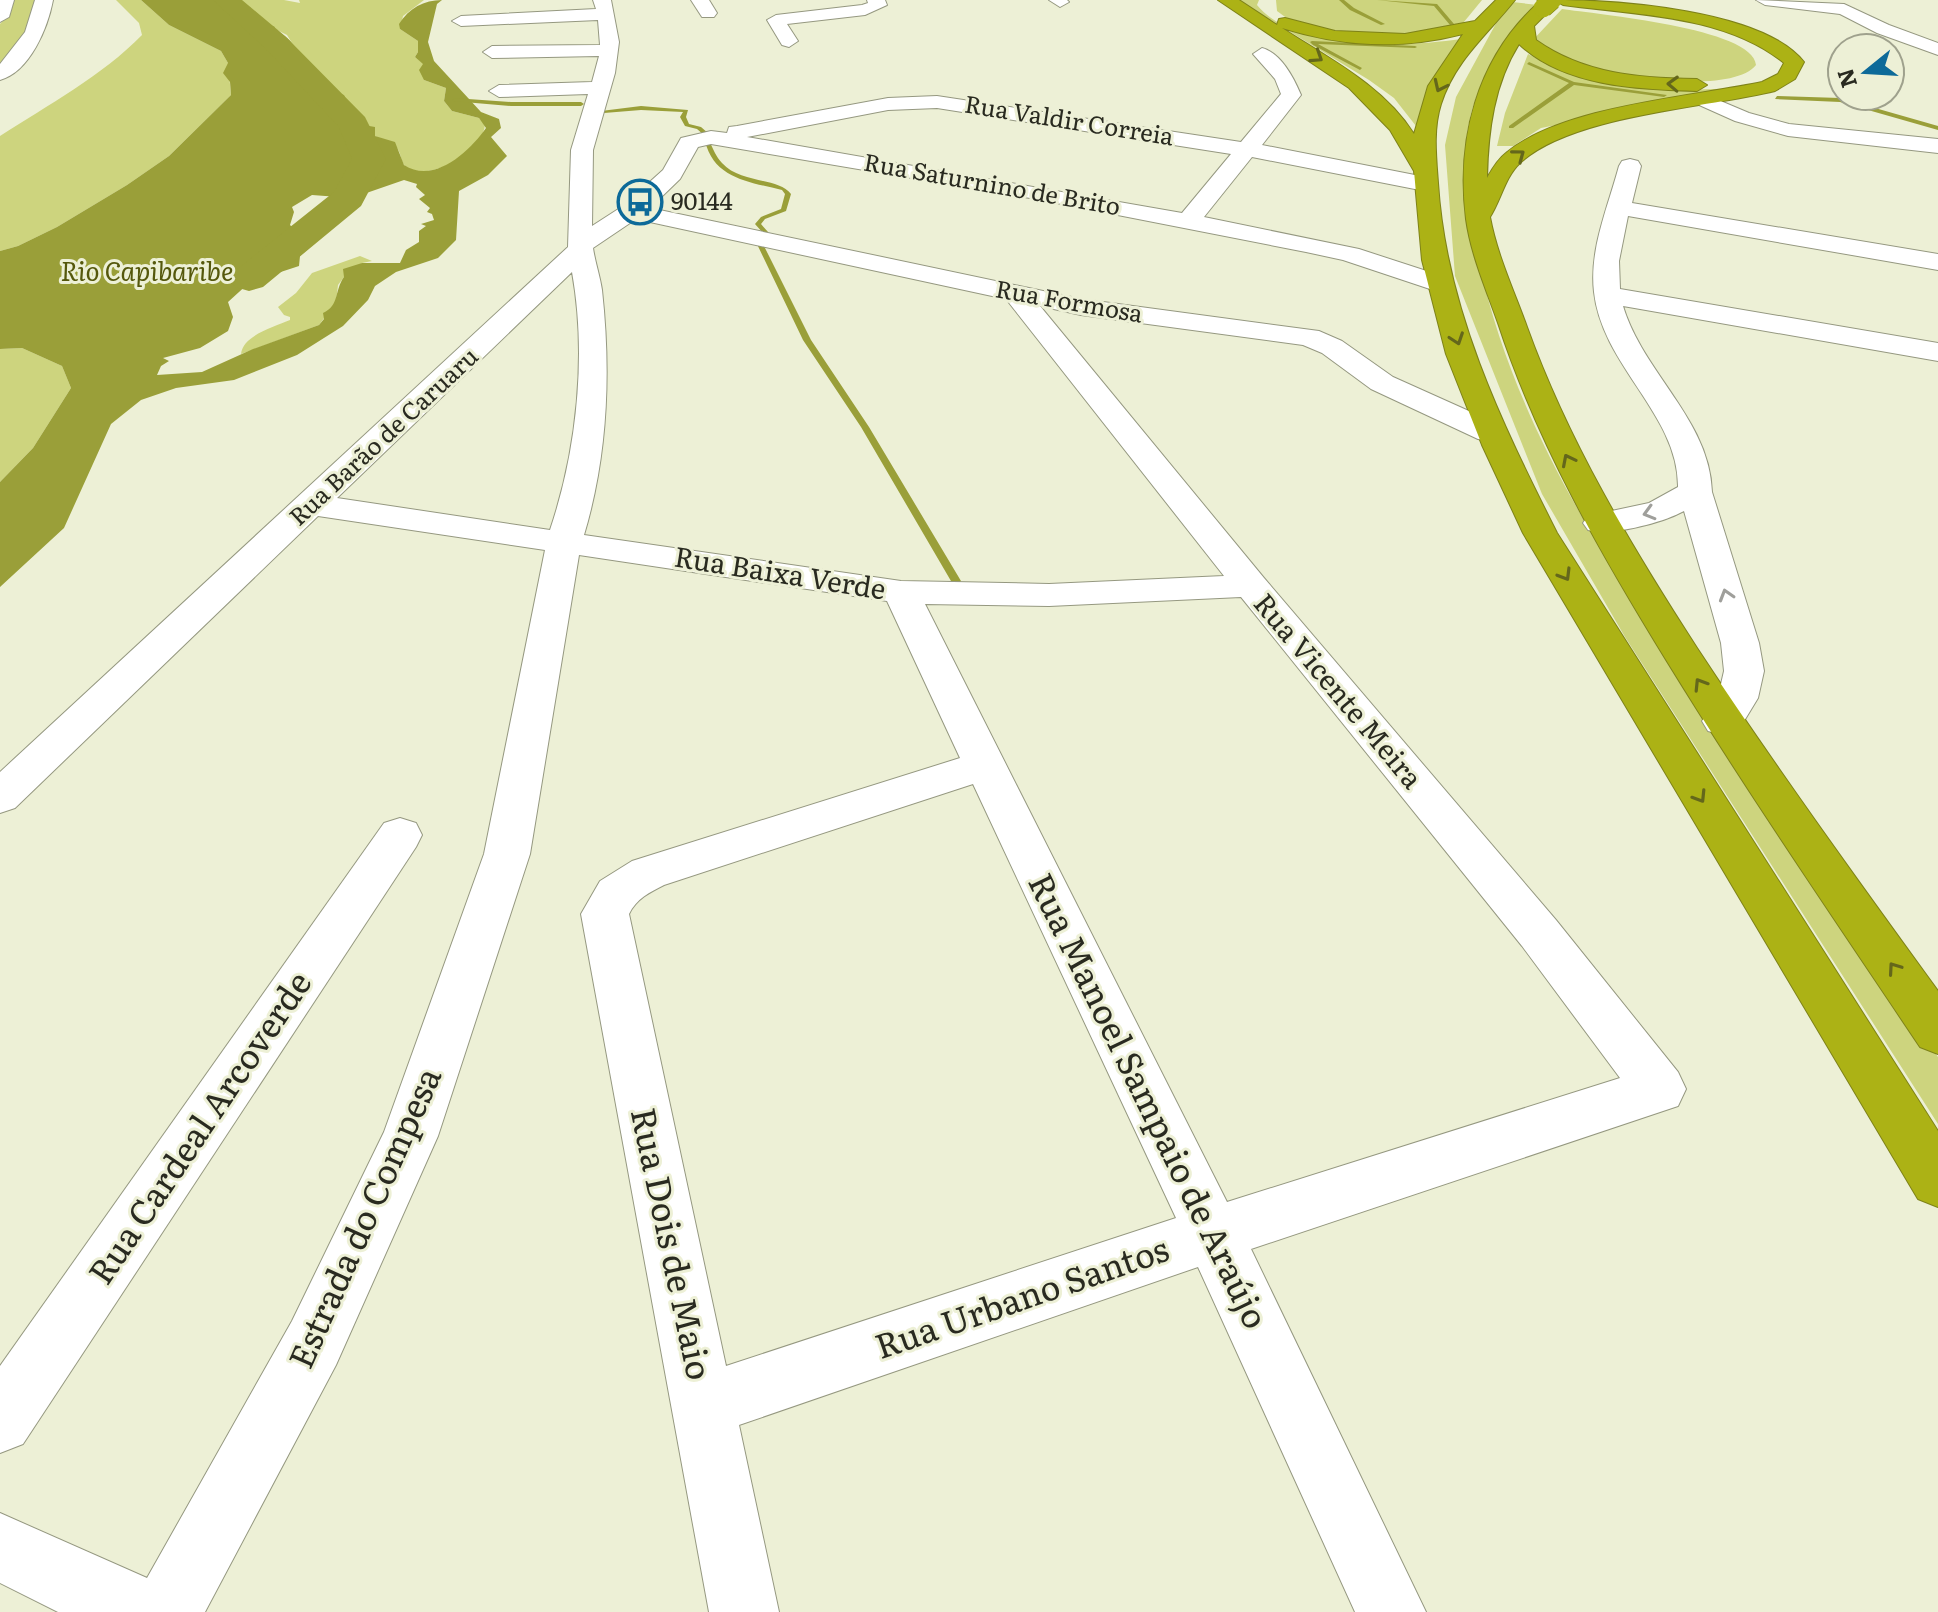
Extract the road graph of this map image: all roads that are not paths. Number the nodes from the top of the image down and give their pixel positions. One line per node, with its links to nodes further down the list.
1 (5, 0): 11 (street)
2 (44, 0): 17 (street)
3 (570, 0): 8 (street)
4 (876, 0): 13 (street)
5 (1227, 0): 23 (highway, one-way to 23)
6 (1563, 0): 18 (highway)
7 (1765, 0): 15 (street)
8 (482, 4)
9 (1267, 6): 10 (highway)
10 (1519, 9): 10 (highway, one-way to 10); 23 (highway, one-way to 23); 26 (highway)
11 (0, 17)
12 (461, 21): 14 (street)
13 (789, 41)
14 (605, 42): 14 (street); 28 (street)
15 (1938, 49)
16 (1262, 54): 21 (street)
17 (0, 74)
18 (1704, 100): 20 (street); 26 (highway, one-way to 18)
19 (711, 137): 21 (street, Rua Valdir Correia); 25 (street); 27 (street, Rua Saturnino de Brito)
20 (1938, 146)
21 (1246, 150): 23 (street, Rua Valdir Correia); 27 (street)
22 (1630, 166): 24 (street)
23 (1425, 177): 30 (highway)
24 (1621, 208): 29 (street); 34 (street)
25 (632, 211): 28 (street); 33 (street, Rua Formosa)
26 (1478, 219): 39 (highway, one-way to 26)
27 (1188, 221): 30 (street, Rua Saturnino de Brito)
28 (581, 246): 31 (street); 32 (street, Rua Barão de Caruaru)
29 (1938, 262)
30 (1439, 284): 36 (highway, one-way to 36)
31 (587, 285): 32 (street); 40 (street)
32 (542, 287): 38 (street, Rua Barão de Caruaru)
33 (1016, 294): 36 (street, Rua Formosa); 41 (street, Rua Vicente Meira)
34 (1607, 295): 35 (street); 37 (street)
35 (1938, 352)
36 (1489, 432): 49 (highway, one-way to 49)
37 (1695, 492): 39 (street, one-way to 39); 43 (street, one-way to 37)
38 (312, 505): 40 (street, Rua Baixa Verde); 45 (street, Rua Barão de Caruaru)
39 (1600, 523): 43 (highway, one-way to 39)
40 (564, 541): 42 (street, Rua Baixa Verde); 55 (street, Estrada do Compesa)
41 (1251, 586): 42 (street, Rua Baixa Verde); 48 (street, Rua Vicente Meira)
42 (901, 592): 44 (street, Rua Manoel Sampaio de Araújo)
43 (1723, 721): 47 (highway, one-way to 43)
44 (985, 765): 50 (street, Rua Manoel Sampaio de Araújo); 51 (street, Rua Dois de Maio)
45 (0, 797)
46 (400, 835): 52 (street, Rua Cardeal Arcoverde)
47 (1938, 1032)
48 (1659, 1089): 50 (street, Rua Urbano Santos)
49 (1938, 1181)
50 (1213, 1234): 51 (street, Rua Urbano Santos); 57 (street, Rua Manoel Sampaio de Araújo)
51 (704, 1405): 56 (street, Rua Dois de Maio)
52 (0, 1421)
53 (0, 1547): 54 (street)
54 (103, 1605)
55 (167, 1612)
56 (744, 1612)
57 (1391, 1612)

